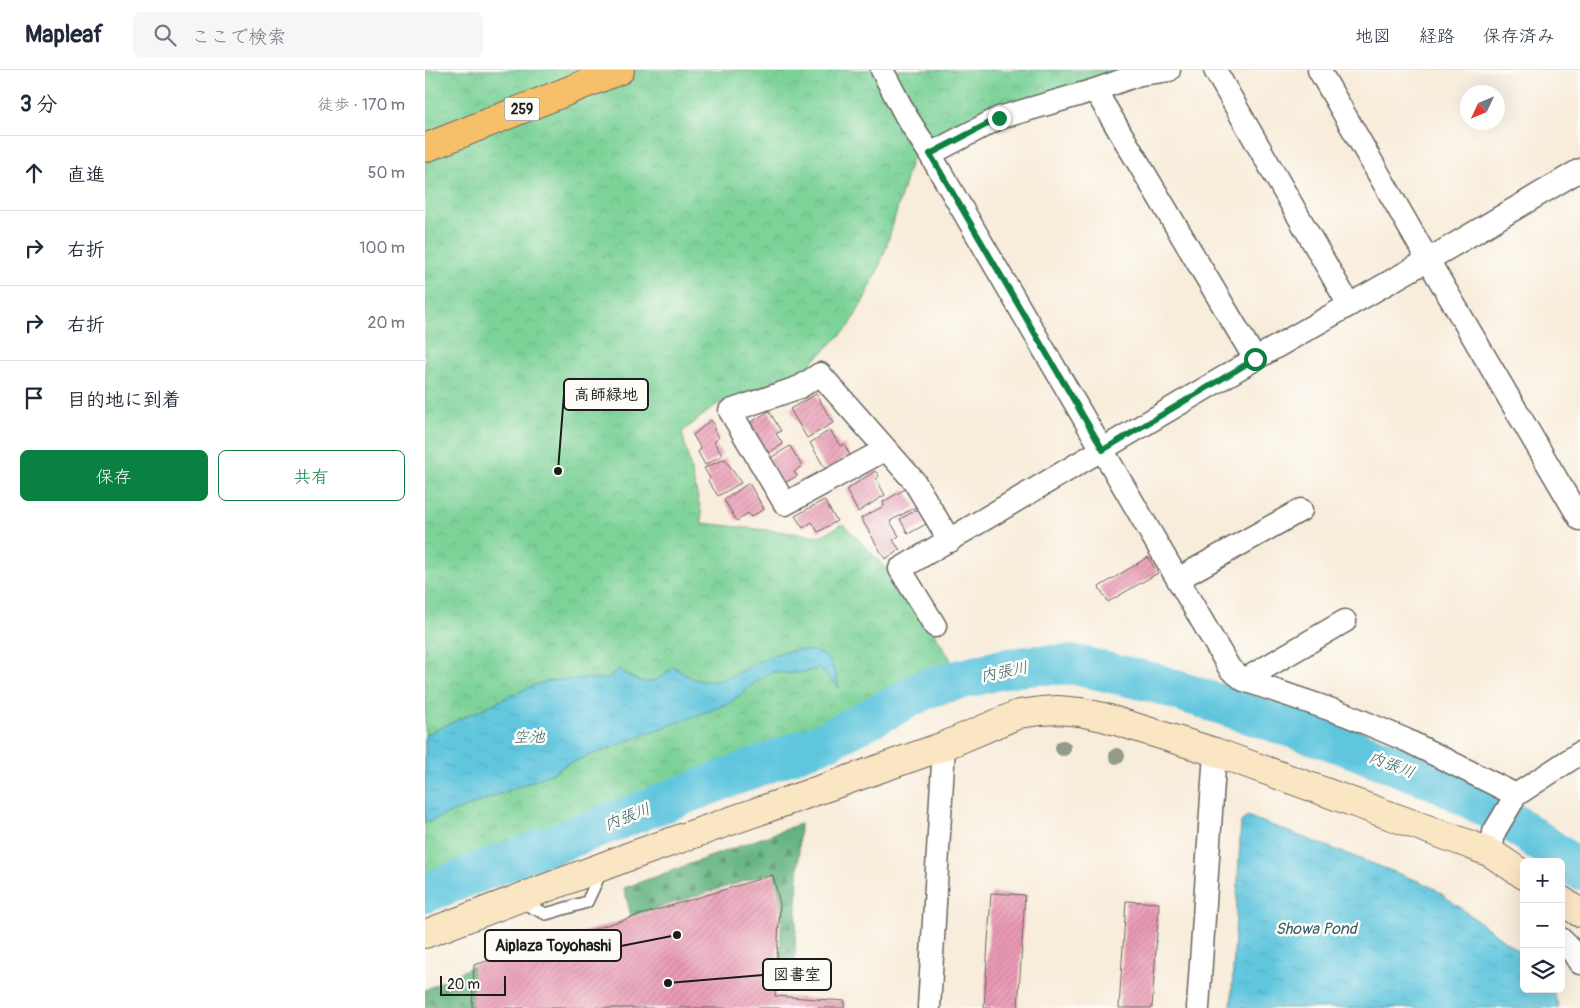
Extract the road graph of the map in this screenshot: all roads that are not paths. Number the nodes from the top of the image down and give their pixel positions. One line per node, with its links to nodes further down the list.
1 (620, 70): 7 (highway, 259)
2 (882, 70): 8 (street)
3 (1169, 70): 6 (street)
4 (1215, 70): 11 (street)
5 (1319, 70): 10 (street)
6 (1095, 90): 8 (street); 12 (street)
7 (425, 148)
8 (930, 154): 14 (street)
9 (1580, 170): 10 (street)
10 (1428, 260): 11 (street); 16 (street)
11 (1349, 305): 12 (street)
12 (1255, 359): 14 (street)
13 (886, 449): 13 (street); 17 (street)
14 (1103, 450): 17 (street); 18 (street)
15 (1301, 510): 18 (street)
16 (1580, 519)
17 (950, 541): 20 (street)
18 (1178, 579): 21 (street)
19 (1345, 621): 21 (street)
20 (935, 626)
21 (1244, 680): 25 (street)
22 (944, 746): 23 (street); 30 (street); 33 (street)
23 (1215, 752): 26 (street); 34 (street)
24 (1580, 753): 25 (street)
25 (1514, 799): 26 (street)
26 (1493, 843): 27 (street)
27 (1520, 871)
28 (1565, 903): 29 (street)
29 (1580, 913)
30 (425, 934)
31 (1565, 943): 32 (street)
32 (1580, 963)
33 (929, 1008)
34 (1198, 1008)

